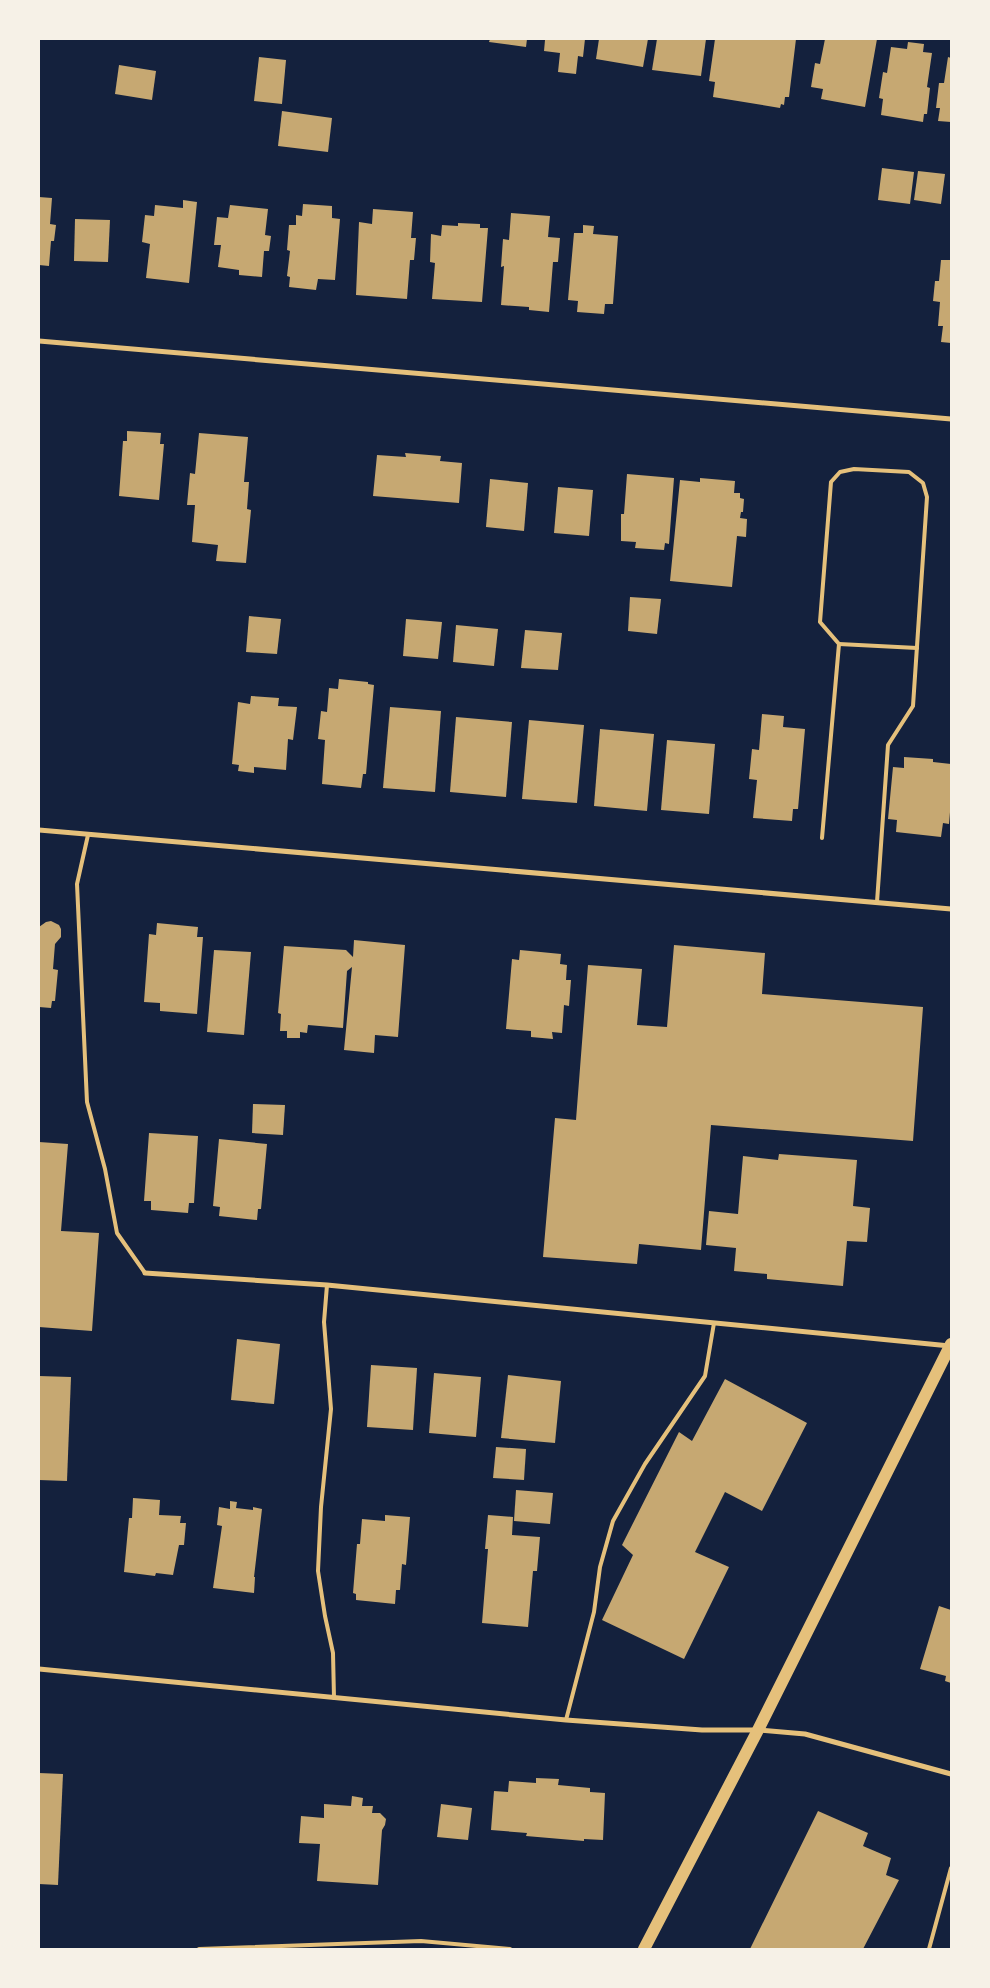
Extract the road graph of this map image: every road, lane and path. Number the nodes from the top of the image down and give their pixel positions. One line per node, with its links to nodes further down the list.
1 (39, 341): 2 (street)
2 (951, 419)
3 (838, 644): 4 (lane); 4 (lane); 7 (lane)
4 (917, 648): 8 (lane)
5 (39, 830): 6 (street)
6 (88, 835): 8 (street); 10 (lane)
7 (822, 838)
8 (878, 902): 9 (street)
9 (951, 909)
10 (145, 1273): 11 (street)
11 (327, 1285): 12 (street); 15 (lane)
12 (714, 1323): 13 (street); 16 (lane)
13 (951, 1345): 17 (main road)
14 (39, 1669): 15 (street)
15 (334, 1698): 16 (street)
16 (566, 1720): 17 (street)
17 (758, 1730): 18 (street); 22 (main road)
18 (951, 1774)
19 (951, 1868): 23 (lane)
20 (199, 1949): 21 (lane)
21 (510, 1949)
22 (644, 1949)
23 (929, 1949)

